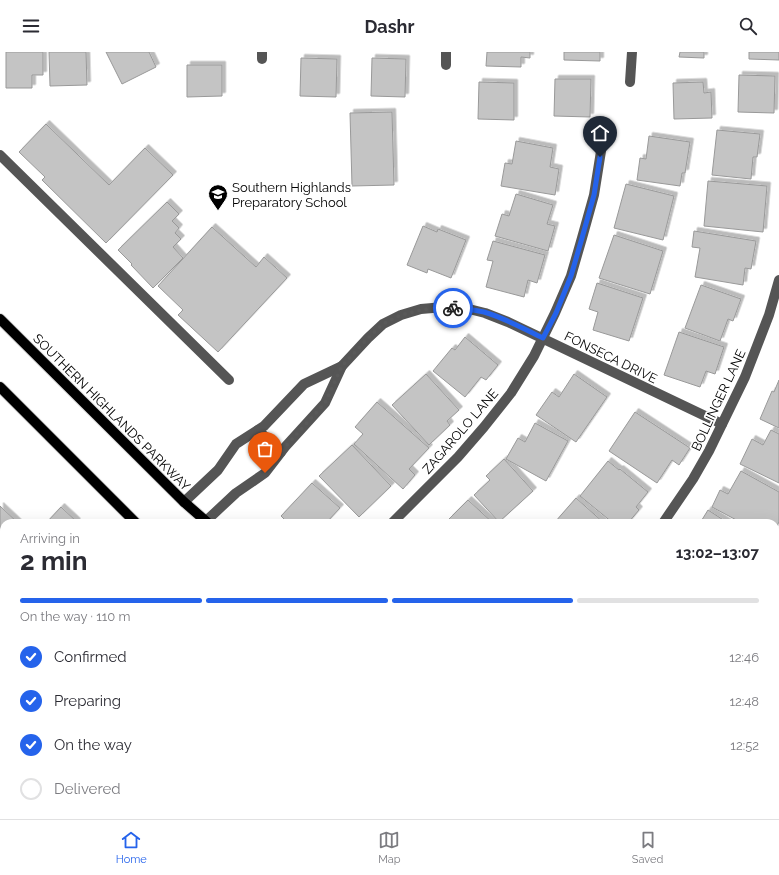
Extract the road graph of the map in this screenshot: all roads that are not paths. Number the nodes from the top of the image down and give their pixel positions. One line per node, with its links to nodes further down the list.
1 (446, 52): 3 (street)
2 (632, 52): 4 (street)
3 (446, 65)
4 (630, 82)
5 (602, 145): 9 (street, ZAGAROLO LANE)
6 (0, 155): 11 (street)
7 (779, 280): 13 (street, BOLLINGER LANE)
8 (0, 319): 16 (main road, SOUTHERN HIGHLANDS PARKWAY)
9 (543, 338): 10 (street, FONSECA DRIVE); 13 (street, FONSECA DRIVE); 20 (street, ZAGAROLO LANE)
10 (342, 366): 14 (street, FONSECA DRIVE); 15 (street, FONSECA DRIVE)
11 (229, 380)
12 (0, 387): 17 (main road)
13 (722, 424): 21 (street, BOLLINGER LANE)
14 (258, 430): 15 (street); 16 (street, FONSECA DRIVE)
15 (281, 452): 19 (street, FONSECA DRIVE)
16 (184, 502): 18 (main road, SOUTHERN HIGHLANDS PARKWAY)
17 (132, 519)
18 (204, 519)
19 (210, 519)
20 (396, 519)
21 (666, 519)

